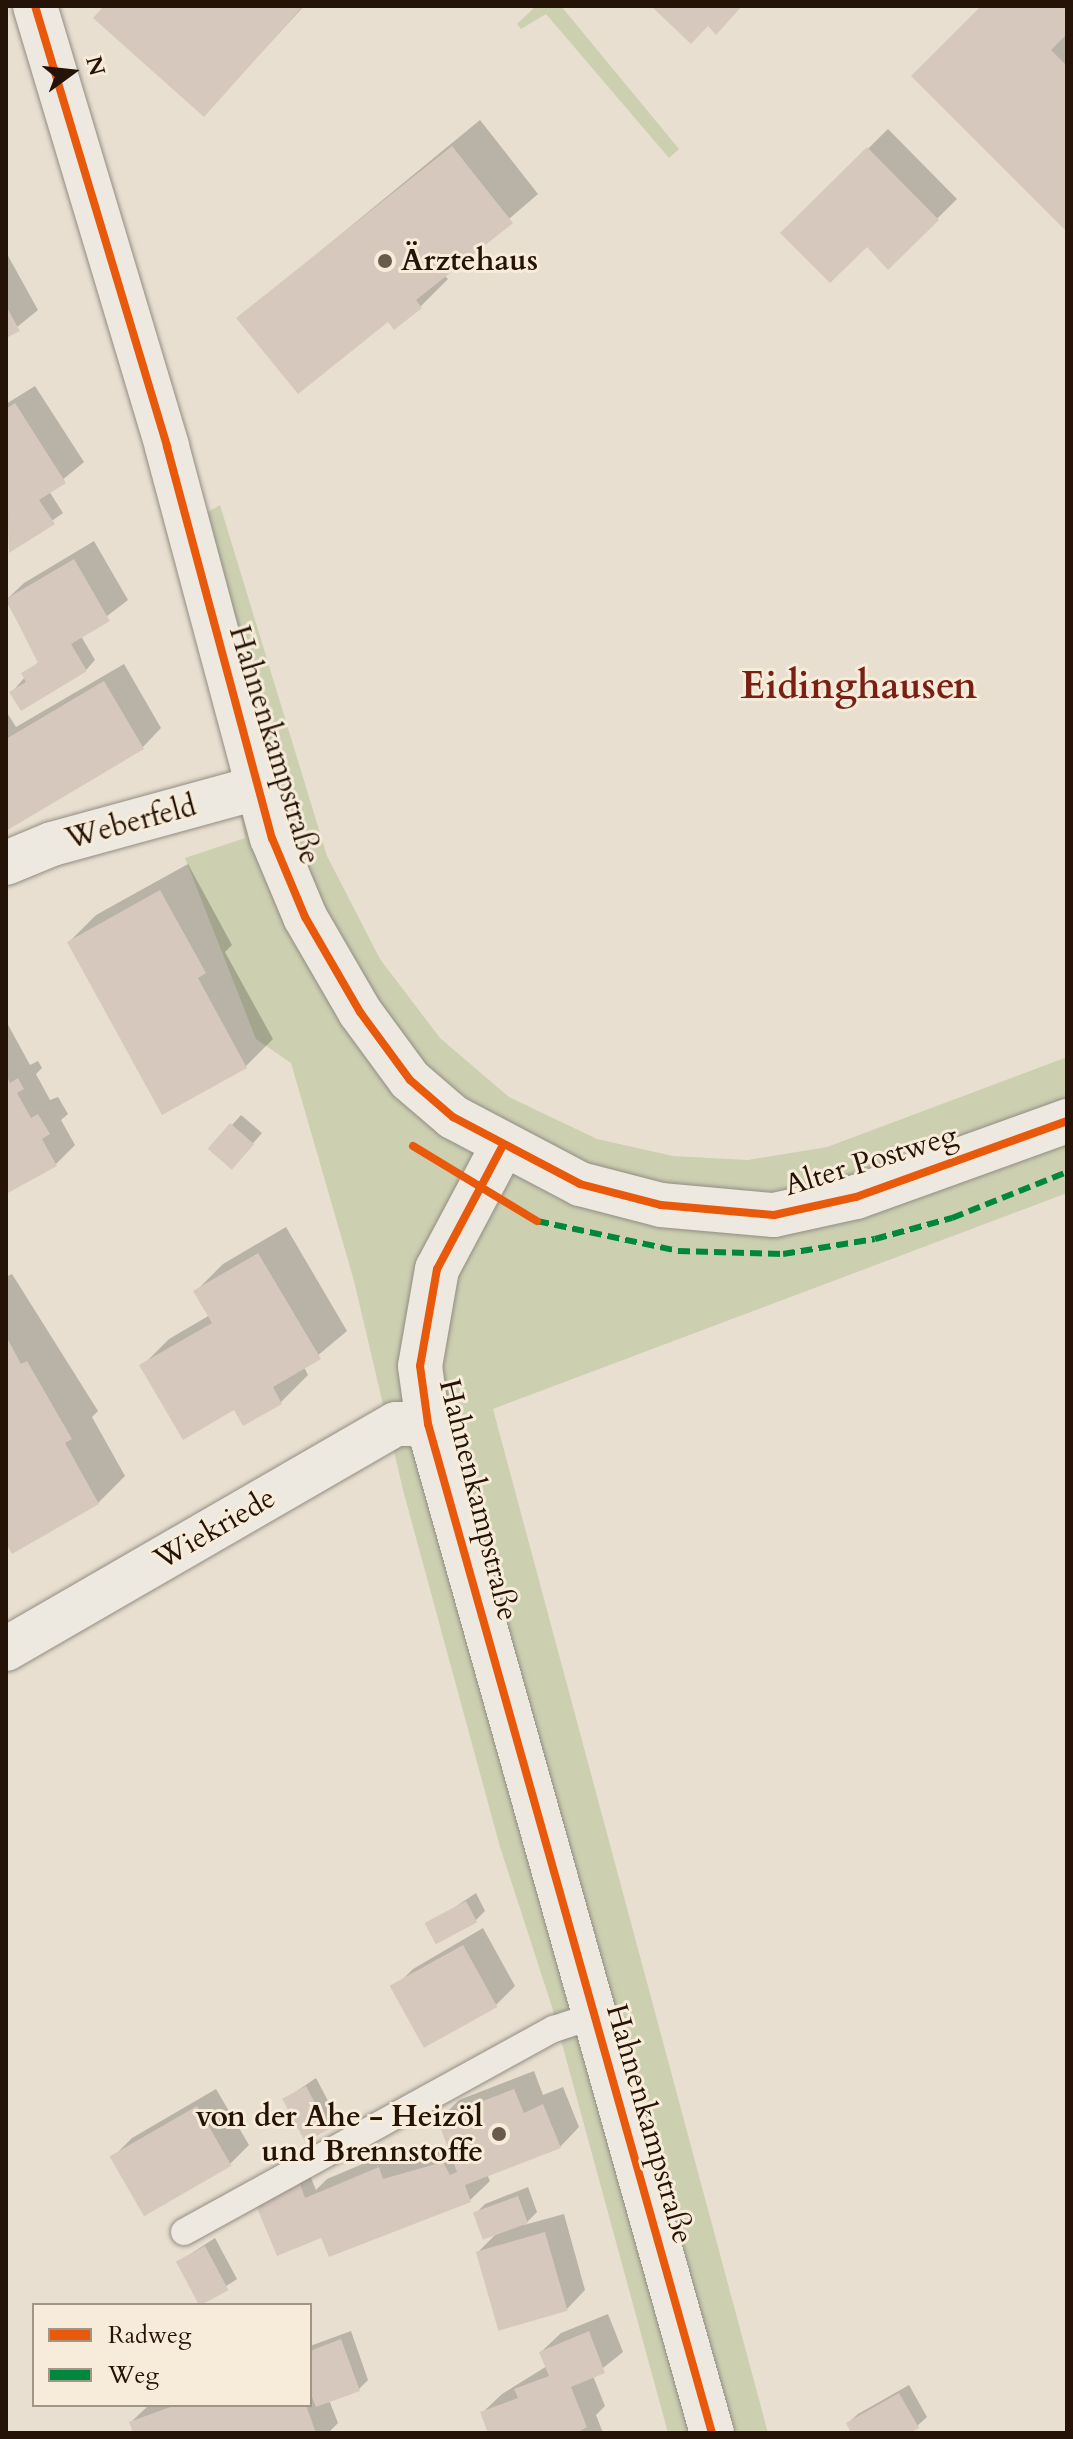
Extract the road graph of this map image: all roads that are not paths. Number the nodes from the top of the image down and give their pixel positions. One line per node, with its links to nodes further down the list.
1 (35, 8): 2 (street, Hahnenkampstraße)
2 (257, 788): 3 (street, Weberfeld); 5 (street, Hahnenkampstraße)
3 (6, 863)
4 (1067, 1121): 5 (street, Alter Postweg)
5 (502, 1147): 6 (street, Hahnenkampstraße)
6 (428, 1424): 7 (street, Wiekriede); 8 (street, Hahnenkampstraße)
7 (6, 1649)
8 (593, 2016): 9 (lane); 10 (street, Hahnenkampstraße)
9 (184, 2232)
10 (712, 2433)

